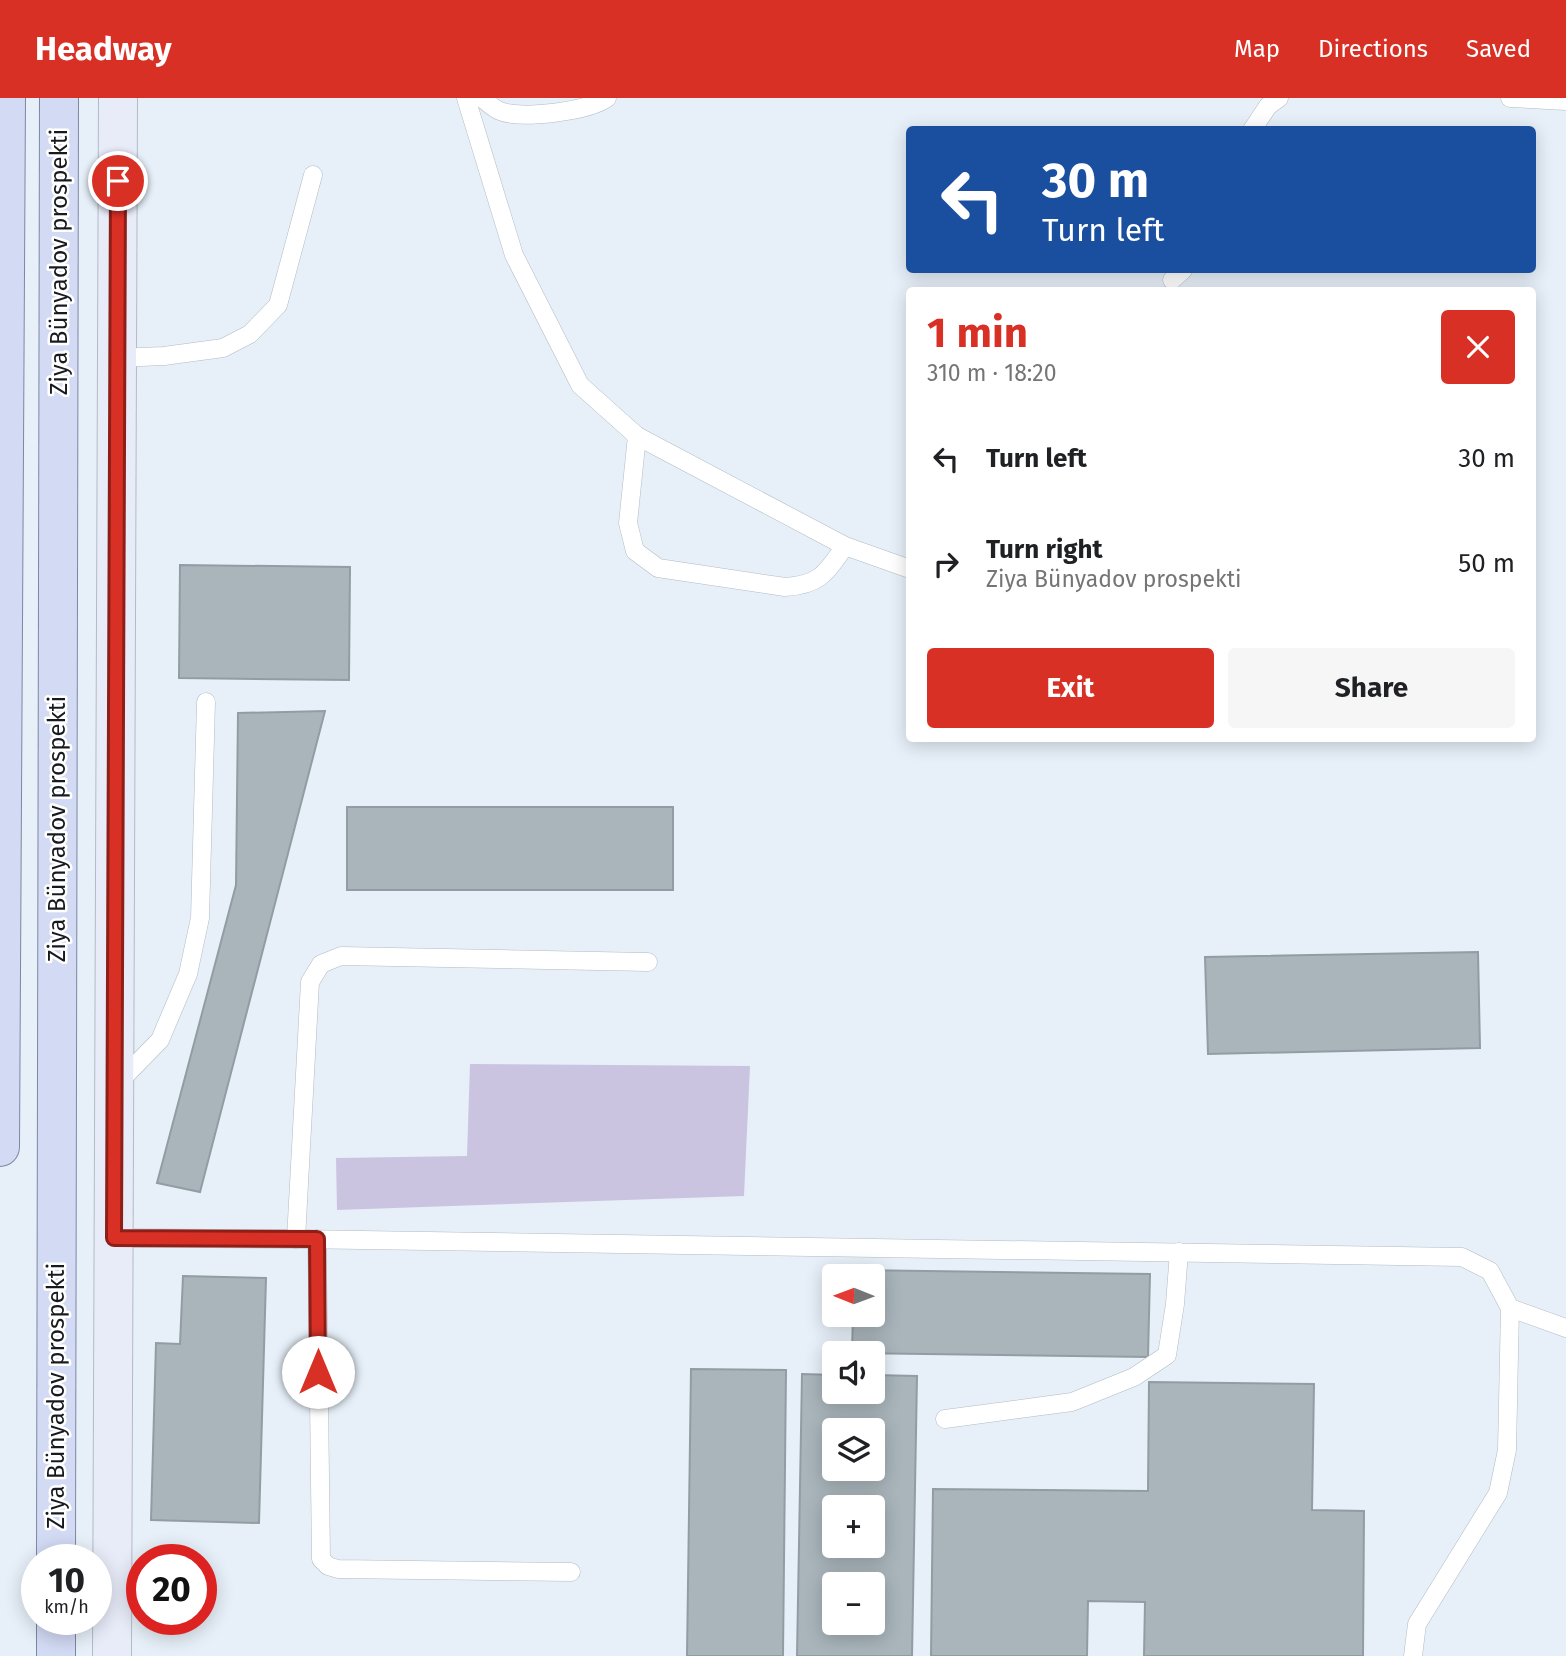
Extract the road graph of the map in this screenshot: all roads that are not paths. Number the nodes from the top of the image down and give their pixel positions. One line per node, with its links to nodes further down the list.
1 (6, 98): 19 (main road)
2 (59, 98): 27 (main road, Ziya Bünyadov prospekti)
3 (118, 98): 12 (main road)
4 (466, 98): 13 (lane)
5 (482, 98): 6 (lane)
6 (607, 98)
7 (1279, 98): 10 (lane)
8 (1510, 98): 9 (lane)
9 (1566, 102)
10 (1255, 126)
11 (313, 175): 12 (lane)
12 (117, 358): 18 (main road)
13 (637, 436): 14 (lane); 14 (lane)
14 (845, 546): 15 (lane)
15 (906, 568)
16 (206, 702): 18 (lane)
17 (648, 961): 21 (lane)
18 (114, 1087): 20 (main road)
19 (0, 1147)
20 (114, 1238): 21 (lane); 31 (main road)
21 (296, 1239): 22 (lane)
22 (317, 1239): 23 (lane); 28 (lane)
23 (1179, 1252): 24 (lane); 26 (lane)
24 (1510, 1308): 25 (lane); 32 (lane)
25 (1566, 1328)
26 (945, 1419)
27 (56, 1544)
28 (571, 1572)
29 (56, 1635): 30 (main road)
30 (56, 1656)
31 (112, 1656)
32 (1413, 1656)

